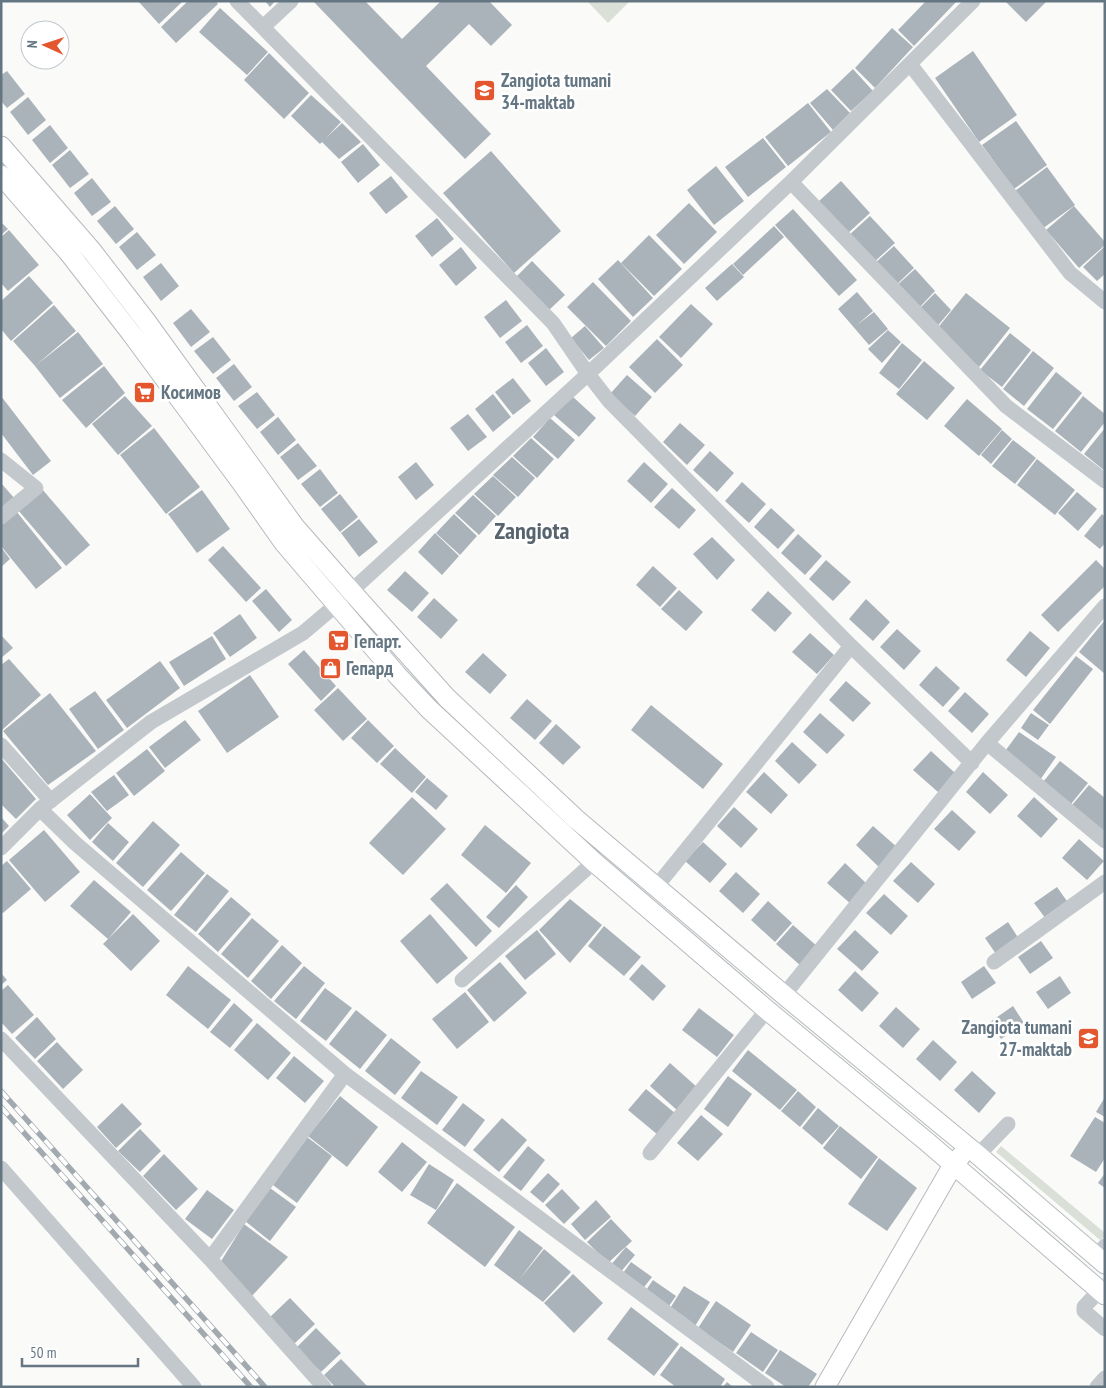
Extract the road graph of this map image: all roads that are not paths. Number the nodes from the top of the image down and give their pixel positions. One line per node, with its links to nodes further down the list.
1 (237, 1): 4 (street)
2 (291, 1): 4 (street)
3 (973, 1): 5 (street)
4 (263, 27): 10 (street)
5 (910, 64): 8 (street); 9 (street)
6 (1, 146): 14 (main road)
7 (1, 175): 15 (main road)
8 (791, 182): 10 (street); 12 (street)
9 (1105, 302)
10 (588, 374): 14 (street); 17 (street)
11 (1, 460): 13 (street)
12 (1105, 481)
13 (1, 517)
14 (350, 591): 15 (street); 26 (main road)
15 (336, 605): 21 (street); 24 (main road)
16 (1105, 606): 18 (street)
17 (851, 646): 20 (street); 26 (street)
18 (987, 742): 20 (street); 22 (street)
19 (1, 745): 21 (street)
20 (972, 763): 29 (street)
21 (45, 805): 23 (street); 32 (street)
22 (1105, 841)
23 (1, 848)
24 (594, 862): 28 (street); 30 (main road)
25 (1105, 882): 27 (street)
26 (656, 887): 29 (main road)
27 (994, 962)
28 (462, 980)
29 (784, 995): 34 (main road)
30 (767, 1010): 35 (street); 36 (main road)
31 (1, 1040): 39 (street)
32 (345, 1074): 39 (street); 45 (street)
33 (1008, 1124): 34 (street)
34 (973, 1151): 36 (main road); 38 (main road)
35 (650, 1153)
36 (953, 1165): 40 (main road); 46 (main road)
37 (1, 1168): 43 (street)
38 (1102, 1256)
39 (210, 1259): 44 (street)
40 (1102, 1293): 41 (street)
41 (1105, 1329)
42 (1105, 1378): 47 (street)
43 (194, 1387)
44 (324, 1387)
45 (767, 1387)
46 (826, 1387)
47 (1097, 1387)

